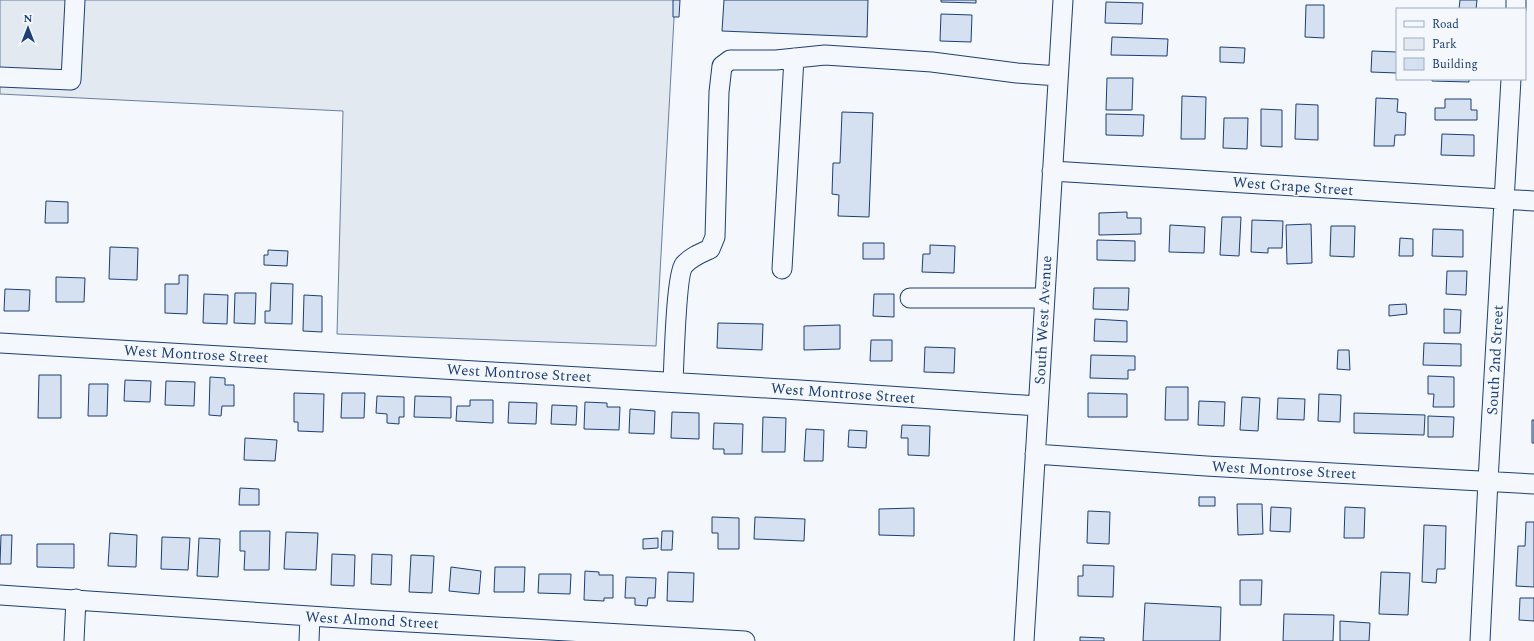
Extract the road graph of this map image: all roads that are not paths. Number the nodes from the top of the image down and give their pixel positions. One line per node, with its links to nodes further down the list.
1 (75, 0): 5 (street)
2 (1063, 0): 4 (street, South West Avenue)
3 (794, 58): 4 (street); 10 (street); 14 (street)
4 (1058, 76): 7 (street, South West Avenue)
5 (0, 77)
6 (1512, 80): 8 (street, South 2nd Street)
7 (1052, 171): 8 (street, West Grape Street); 12 (street, South West Avenue)
8 (1504, 199): 9 (street, West Grape Street); 17 (street, South 2nd Street)
9 (1534, 201)
10 (782, 269)
11 (910, 298): 12 (street)
12 (1045, 298): 15 (street, South West Avenue)
13 (0, 343): 14 (street, West Montrose Street)
14 (672, 382): 15 (street, West Montrose Street)
15 (1038, 406): 16 (street, South West Avenue)
16 (1035, 454): 17 (street, West Montrose Street); 26 (street, South West Avenue)
17 (1488, 481): 18 (street, West Montrose Street); 27 (street, South 2nd Street)
18 (1534, 484)
19 (0, 595): 20 (street, West Almond Street)
20 (76, 600): 21 (street, West Almond Street); 23 (street)
21 (310, 616): 22 (street, West Almond Street); 24 (street)
22 (536, 635): 25 (street, West Almond Street)
23 (74, 641)
24 (308, 641)
25 (745, 641)
26 (1024, 641)
27 (1480, 641)

